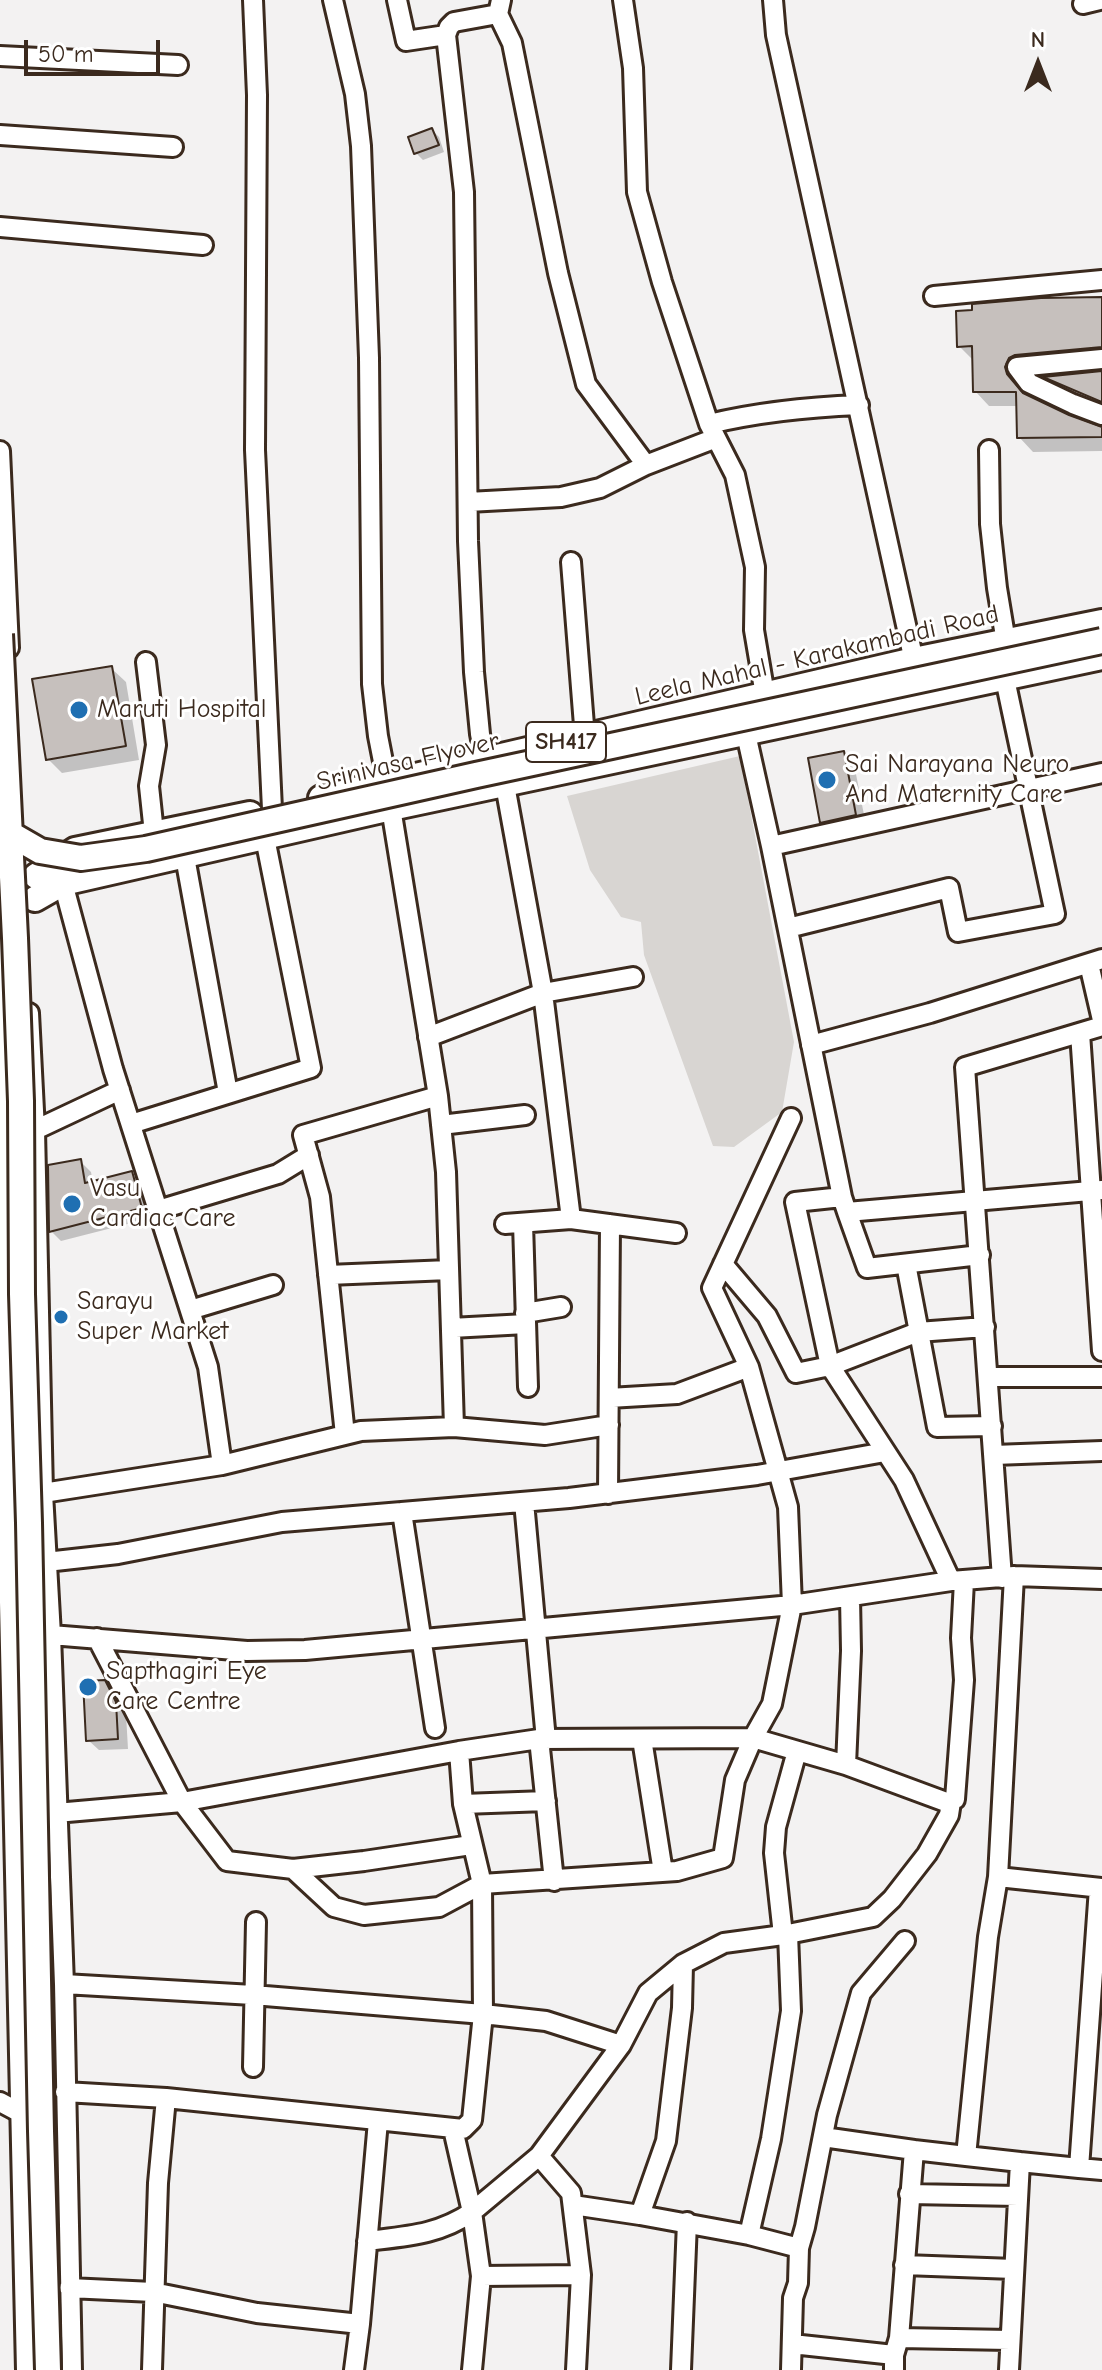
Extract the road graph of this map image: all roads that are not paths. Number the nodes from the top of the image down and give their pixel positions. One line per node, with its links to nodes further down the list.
1 (253, 0): 44 (street)
2 (333, 0): 40 (street)
3 (397, 0): 8 (street)
4 (482, 0): 7 (street)
5 (623, 0): 20 (street)
6 (773, 0): 18 (street)
7 (499, 7): 8 (street); 23 (street)
8 (446, 35): 24 (street)
9 (0, 56): 10 (street)
10 (178, 65)
11 (0, 135): 12 (street)
12 (173, 147)
13 (0, 227): 14 (street)
14 (203, 245)
15 (1102, 280): 16 (street)
16 (934, 296)
17 (1102, 359): 19 (street)
18 (859, 405): 20 (street); 31 (street)
19 (1102, 415)
20 (713, 431): 23 (street); 34 (street)
21 (989, 450): 29 (street)
22 (0, 451): 50 (street)
23 (646, 465): 24 (street)
24 (468, 502): 38 (street)
25 (571, 562): 37 (street)
26 (1102, 622): 29 (main road, Leela Mahal - Karakambadi Road / SH417)
27 (0, 634): 187 (main road, bridge)
28 (1102, 641): 45 (main road, Srinivasa Flyover, bridge)
29 (1006, 642): 31 (main road, Leela Mahal - Karakambadi Road / SH417)
30 (1102, 657): 33 (main road, SH417)
31 (914, 660): 34 (main road, Leela Mahal - Karakambadi Road / SH417); 35 (street)
32 (146, 662): 46 (street)
33 (1005, 679): 35 (main road, SH417); 42 (street)
34 (765, 695): 37 (main road, Leela Mahal - Karakambadi Road / SH417)
35 (922, 696): 36 (main road, SH417)
36 (746, 734): 41 (main road, SH417); 48 (street)
37 (585, 738): 38 (main road, Leela Mahal - Karakambadi Road / SH417)
38 (485, 760): 40 (main road, Leela Mahal - Karakambadi Road / SH417)
39 (1102, 773): 42 (street)
40 (387, 782): 44 (main road, Leela Mahal - Karakambadi Road / SH417)
41 (505, 785): 43 (main road, SH417); 57 (street)
42 (1028, 790): 48 (street); 53 (street)
43 (391, 808): 47 (main road, SH417); 60 (street)
44 (272, 809): 46 (main road, Leela Mahal - Karakambadi Road / SH417)
45 (0, 828)
46 (154, 833): 50 (main road, Leela Mahal - Karakambadi Road / SH417)
47 (265, 838): 49 (main road, SH417); 63 (street)
48 (771, 846): 53 (street)
49 (185, 857): 51 (main road, SH417); 63 (street)
50 (24, 882): 51 (main road, SH417); 52 (main road); 69 (street)
51 (63, 883): 62 (street)
52 (0, 912)
53 (788, 928): 61 (street)
54 (0, 942): 186 (main road)
55 (1095, 961): 58 (street); 61 (street)
56 (633, 977): 57 (street)
57 (543, 993): 60 (street); 75 (street)
58 (1102, 1023): 59 (street)
59 (1080, 1033): 71 (street); 72 (street)
60 (428, 1037): 64 (street)
61 (811, 1045): 73 (street)
62 (120, 1090): 67 (street); 69 (street)
63 (228, 1093): 67 (street)
64 (438, 1096): 68 (street); 70 (street)
65 (525, 1115): 68 (street)
66 (791, 1118): 79 (street)
67 (131, 1124): 74 (street)
68 (441, 1125): 81 (street)
69 (35, 1130): 107 (street)
70 (309, 1155): 74 (street); 82 (street)
71 (1097, 1191): 72 (street); 84 (street)
72 (974, 1201): 73 (street); 78 (street)
73 (844, 1204): 80 (street); 92 (street)
74 (158, 1210): 86 (street)
75 (571, 1219): 76 (street); 87 (street)
76 (610, 1224): 77 (street); 97 (street)
77 (676, 1233)
78 (980, 1255): 80 (street); 88 (street)
79 (723, 1264): 92 (street); 93 (street)
80 (906, 1264): 90 (street)
81 (449, 1270): 82 (street); 89 (street)
82 (328, 1275): 101 (street)
83 (273, 1285): 86 (street)
84 (1100, 1297): 91 (street)
85 (561, 1307): 87 (street)
86 (190, 1310): 105 (street)
87 (526, 1319): 89 (street); 96 (street)
88 (985, 1327): 90 (street); 94 (street)
89 (451, 1328): 100 (street)
90 (918, 1332): 92 (street); 99 (street)
91 (1102, 1351)
92 (830, 1366): 103 (street)
93 (749, 1367): 97 (street); 106 (street)
94 (988, 1377): 95 (street); 99 (street)
95 (1102, 1377)
96 (528, 1387)
97 (609, 1398): 98 (street)
98 (609, 1425): 100 (street); 108 (street)
99 (992, 1426): 104 (street)
100 (454, 1427): 101 (street)
101 (345, 1435): 105 (street)
102 (1102, 1451): 104 (street)
103 (885, 1452): 106 (street); 114 (street)
104 (994, 1455): 112 (street)
105 (222, 1465): 107 (street)
106 (778, 1471): 108 (street); 118 (street)
107 (43, 1493): 111 (street)
108 (608, 1494): 109 (street)
109 (524, 1502): 110 (street); 119 (street)
110 (402, 1512): 111 (street); 122 (street)
111 (46, 1562): 120 (street)
112 (1008, 1577): 113 (street); 114 (street); 140 (street)
113 (1102, 1579)
114 (958, 1581): 116 (street); 133 (street)
115 (0, 1583): 117 (street)
116 (850, 1597): 118 (street); 129 (street)
117 (0, 1603): 130 (street)
118 (792, 1605): 119 (street); 124 (street)
119 (535, 1628): 122 (street); 126 (street)
120 (51, 1635): 121 (street); 135 (street)
121 (97, 1638): 122 (street); 132 (street)
122 (421, 1638): 123 (street)
123 (435, 1728)
124 (753, 1738): 125 (street); 128 (street); 139 (street)
125 (642, 1739): 126 (street); 139 (street)
126 (542, 1740): 127 (street); 131 (street)
127 (459, 1751): 132 (street); 134 (street)
128 (797, 1751): 129 (street); 145 (street)
129 (846, 1765): 133 (street)
130 (3, 1796): 137 (street)
131 (546, 1801): 134 (street); 141 (street)
132 (182, 1802): 135 (street); 138 (street)
133 (951, 1802): 145 (street)
134 (463, 1804): 136 (street)
135 (56, 1813): 149 (street)
136 (471, 1845): 138 (street); 142 (street)
137 (4, 1854): 147 (street)
138 (293, 1869): 142 (street)
139 (663, 1872): 141 (street)
140 (998, 1877): 143 (street); 162 (street)
141 (554, 1881): 142 (street)
142 (482, 1884): 151 (street)
143 (1100, 1888): 164 (street)
144 (256, 1922): 150 (street)
145 (786, 1934): 148 (street); 172 (street)
146 (905, 1941): 159 (street)
147 (5, 1950): 156 (street)
148 (683, 1964): 152 (street); 170 (street)
149 (64, 1984): 150 (street); 154 (street)
150 (253, 1995): 151 (street); 153 (street)
151 (483, 2014): 152 (street); 158 (street)
152 (621, 2045): 161 (street)
153 (253, 2067)
154 (65, 2092): 155 (street); 179 (street)
155 (166, 2098): 157 (street); 180 (street)
156 (7, 2106): 185 (street)
157 (378, 2121): 158 (street); 173 (street)
158 (453, 2129): 169 (street)
159 (823, 2137): 160 (street); 174 (street)
160 (914, 2150): 162 (street); 166 (street)
161 (539, 2156): 168 (street); 169 (street)
162 (966, 2156): 163 (street)
163 (1020, 2162): 164 (street); 167 (street)
164 (1079, 2168): 165 (street)
165 (1102, 2170)
166 (909, 2194): 167 (street); 175 (street)
167 (1018, 2196): 176 (street)
168 (573, 2205): 170 (street); 177 (street)
169 (472, 2212): 173 (street); 178 (street)
170 (640, 2215): 171 (street)
171 (687, 2222): 172 (street); 193 (street)
172 (749, 2235): 174 (street)
173 (367, 2241): 181 (street)
174 (799, 2248): 183 (street)
175 (904, 2265): 176 (street); 184 (street)
176 (1014, 2269): 182 (street)
177 (581, 2275): 178 (street); 192 (street)
178 (481, 2276): 191 (street)
179 (69, 2288): 180 (street); 188 (street)
180 (153, 2292): 181 (street); 189 (street)
181 (360, 2324): 190 (street)
182 (1010, 2340): 184 (street); 195 (street)
183 (792, 2344): 184 (street); 194 (street)
184 (896, 2354)
185 (18, 2370)
186 (29, 2370)
187 (48, 2370)
188 (72, 2370)
189 (152, 2370)
190 (354, 2370)
191 (472, 2370)
192 (576, 2370)
193 (681, 2370)
194 (791, 2370)
195 (1009, 2370)

